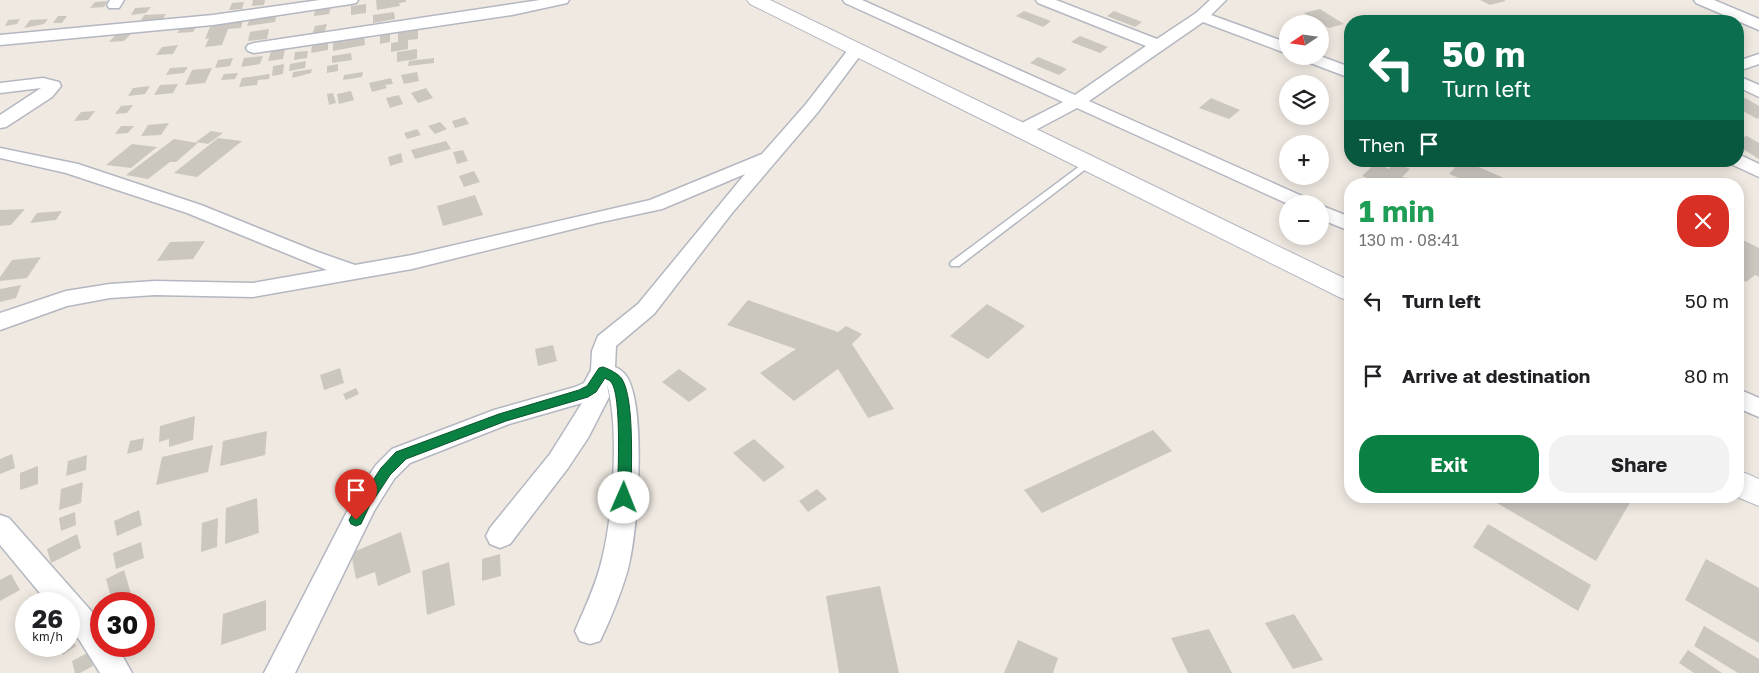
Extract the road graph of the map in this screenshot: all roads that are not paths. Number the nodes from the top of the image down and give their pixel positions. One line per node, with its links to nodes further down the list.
1 (351, 0): 12 (street)
2 (562, 0): 15 (street)
3 (756, 0): 16 (street)
4 (850, 0): 24 (street)
5 (1043, 0): 13 (street)
6 (1219, 0): 9 (street)
7 (1701, 0): 8 (street)
8 (1734, 15)
9 (1201, 16): 13 (street); 14 (street)
10 (1744, 19): 11 (street)
11 (1759, 26)
12 (0, 40)
13 (1157, 45): 24 (street)
14 (1279, 46)
15 (254, 48)
16 (857, 50): 26 (street); 28 (street)
17 (1759, 59): 18 (street)
18 (1744, 64)
19 (1329, 65): 20 (street)
20 (1344, 71)
21 (1744, 84): 23 (street)
22 (0, 88): 25 (street)
23 (1759, 92)
24 (1076, 102): 26 (street); 32 (street)
25 (0, 123)
26 (1022, 130): 29 (street)
27 (0, 153): 36 (street)
28 (770, 156): 36 (street); 39 (street)
29 (1088, 163): 35 (lane); 37 (street)
30 (1744, 163): 31 (street)
31 (1759, 171)
32 (1284, 195)
33 (1329, 215): 34 (street)
34 (1344, 221)
35 (954, 264)
36 (351, 271): 38 (street)
37 (1344, 289)
38 (0, 322)
39 (599, 378): 43 (street); 46 (street); 48 (street)
40 (1744, 401): 41 (street)
41 (1759, 408)
42 (1, 529): 44 (street)
43 (500, 536)
44 (57, 592)
45 (80, 619): 47 (street)
46 (590, 631)
47 (117, 673)
48 (279, 673)

